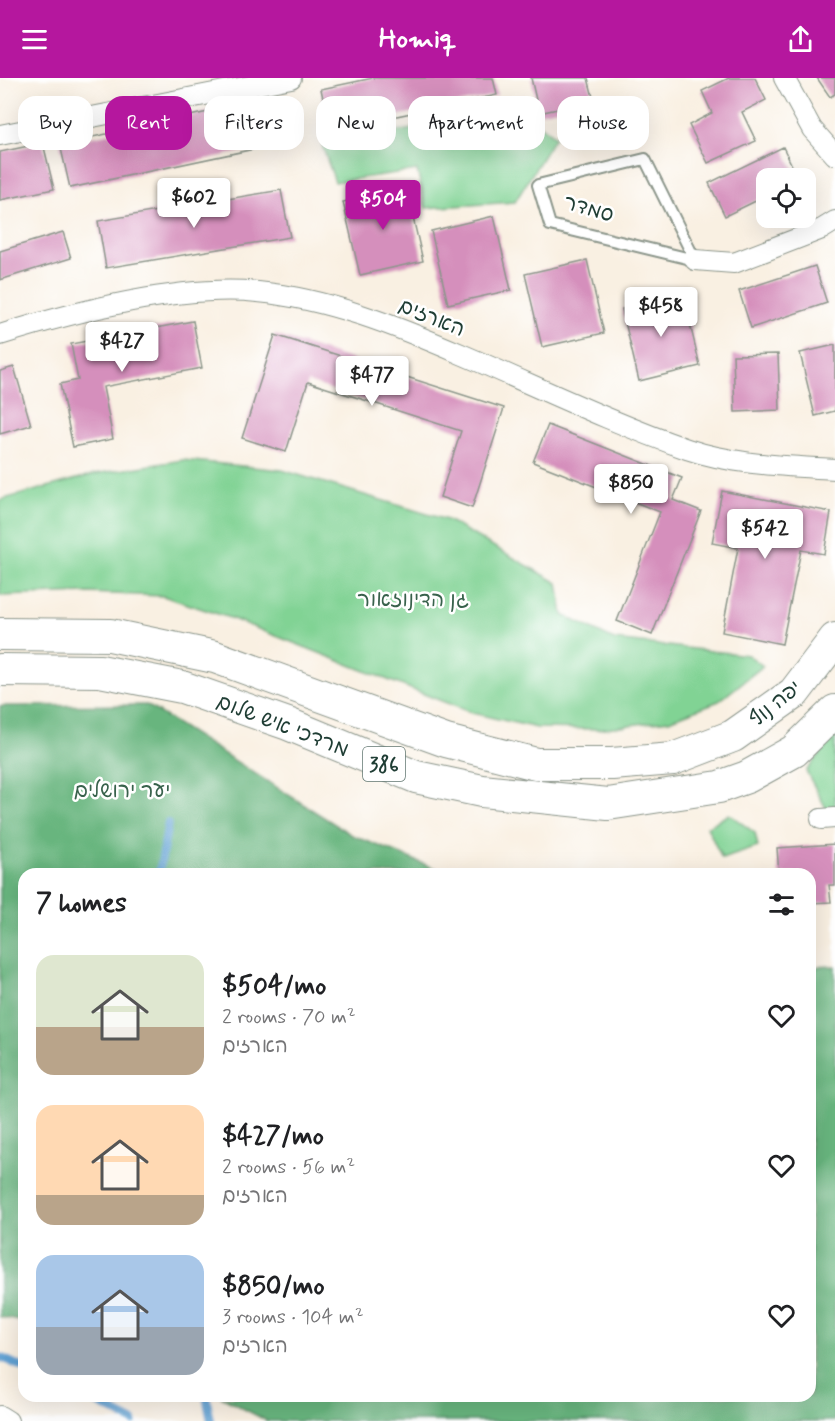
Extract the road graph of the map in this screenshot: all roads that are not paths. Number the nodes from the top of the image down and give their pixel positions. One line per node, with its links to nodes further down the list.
1 (291, 78): 3 (street)
2 (784, 78): 4 (street)
3 (0, 135)
4 (835, 154)
5 (835, 221): 6 (street, סמדר)
6 (695, 261): 6 (lane, סמדר)
7 (0, 335): 8 (street, הארזים)
8 (835, 469)
9 (0, 634): 13 (main road, מרדכי איש שלום / 386)
10 (835, 639): 13 (main road, יפה נוף / 386)
11 (0, 670): 12 (main road, מרדכי איש שלום / 386)
12 (835, 711)
13 (733, 736)
14 (0, 1416): 15 (street)
15 (8, 1421)

